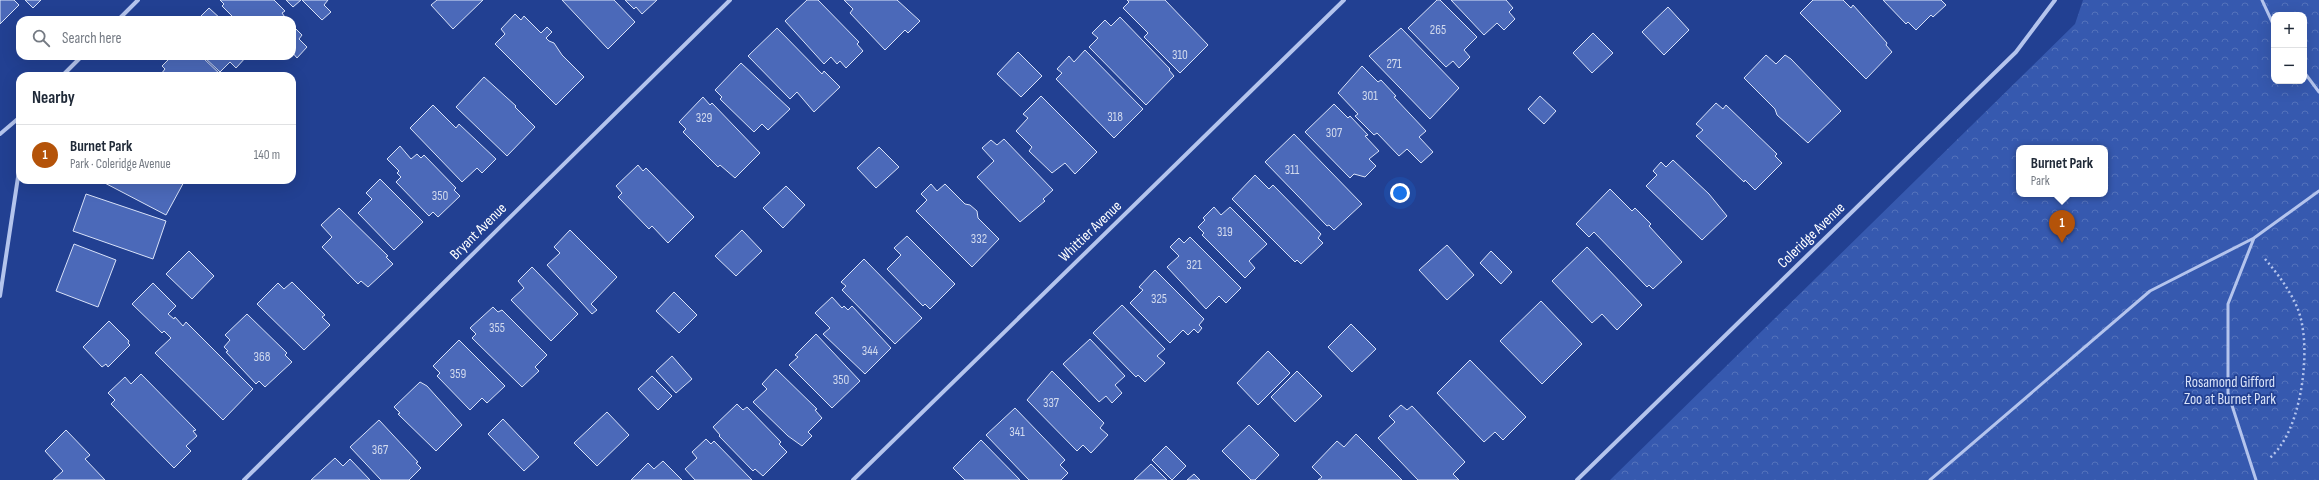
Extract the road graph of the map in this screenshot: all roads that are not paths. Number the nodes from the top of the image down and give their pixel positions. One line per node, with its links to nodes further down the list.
1 (138, 0): 6 (street)
2 (730, 0): 18 (street, Bryant Avenue)
3 (1344, 0): 19 (street, Whittier Avenue)
4 (2055, 0): 20 (street, Coleridge Avenue)
5 (2262, 0): 7 (lane)
6 (122, 16)
7 (2271, 20)
8 (78, 60): 9 (street)
9 (66, 72)
10 (2307, 76): 11 (lane)
11 (2319, 92)
12 (16, 120): 13 (street)
13 (0, 134)
14 (17, 184): 17 (street)
15 (2319, 191): 16 (lane)
16 (2254, 238): 21 (lane); 22 (lane)
17 (0, 296)
18 (244, 480)
19 (852, 480)
20 (1577, 480)
21 (1930, 480)
22 (2256, 480)

